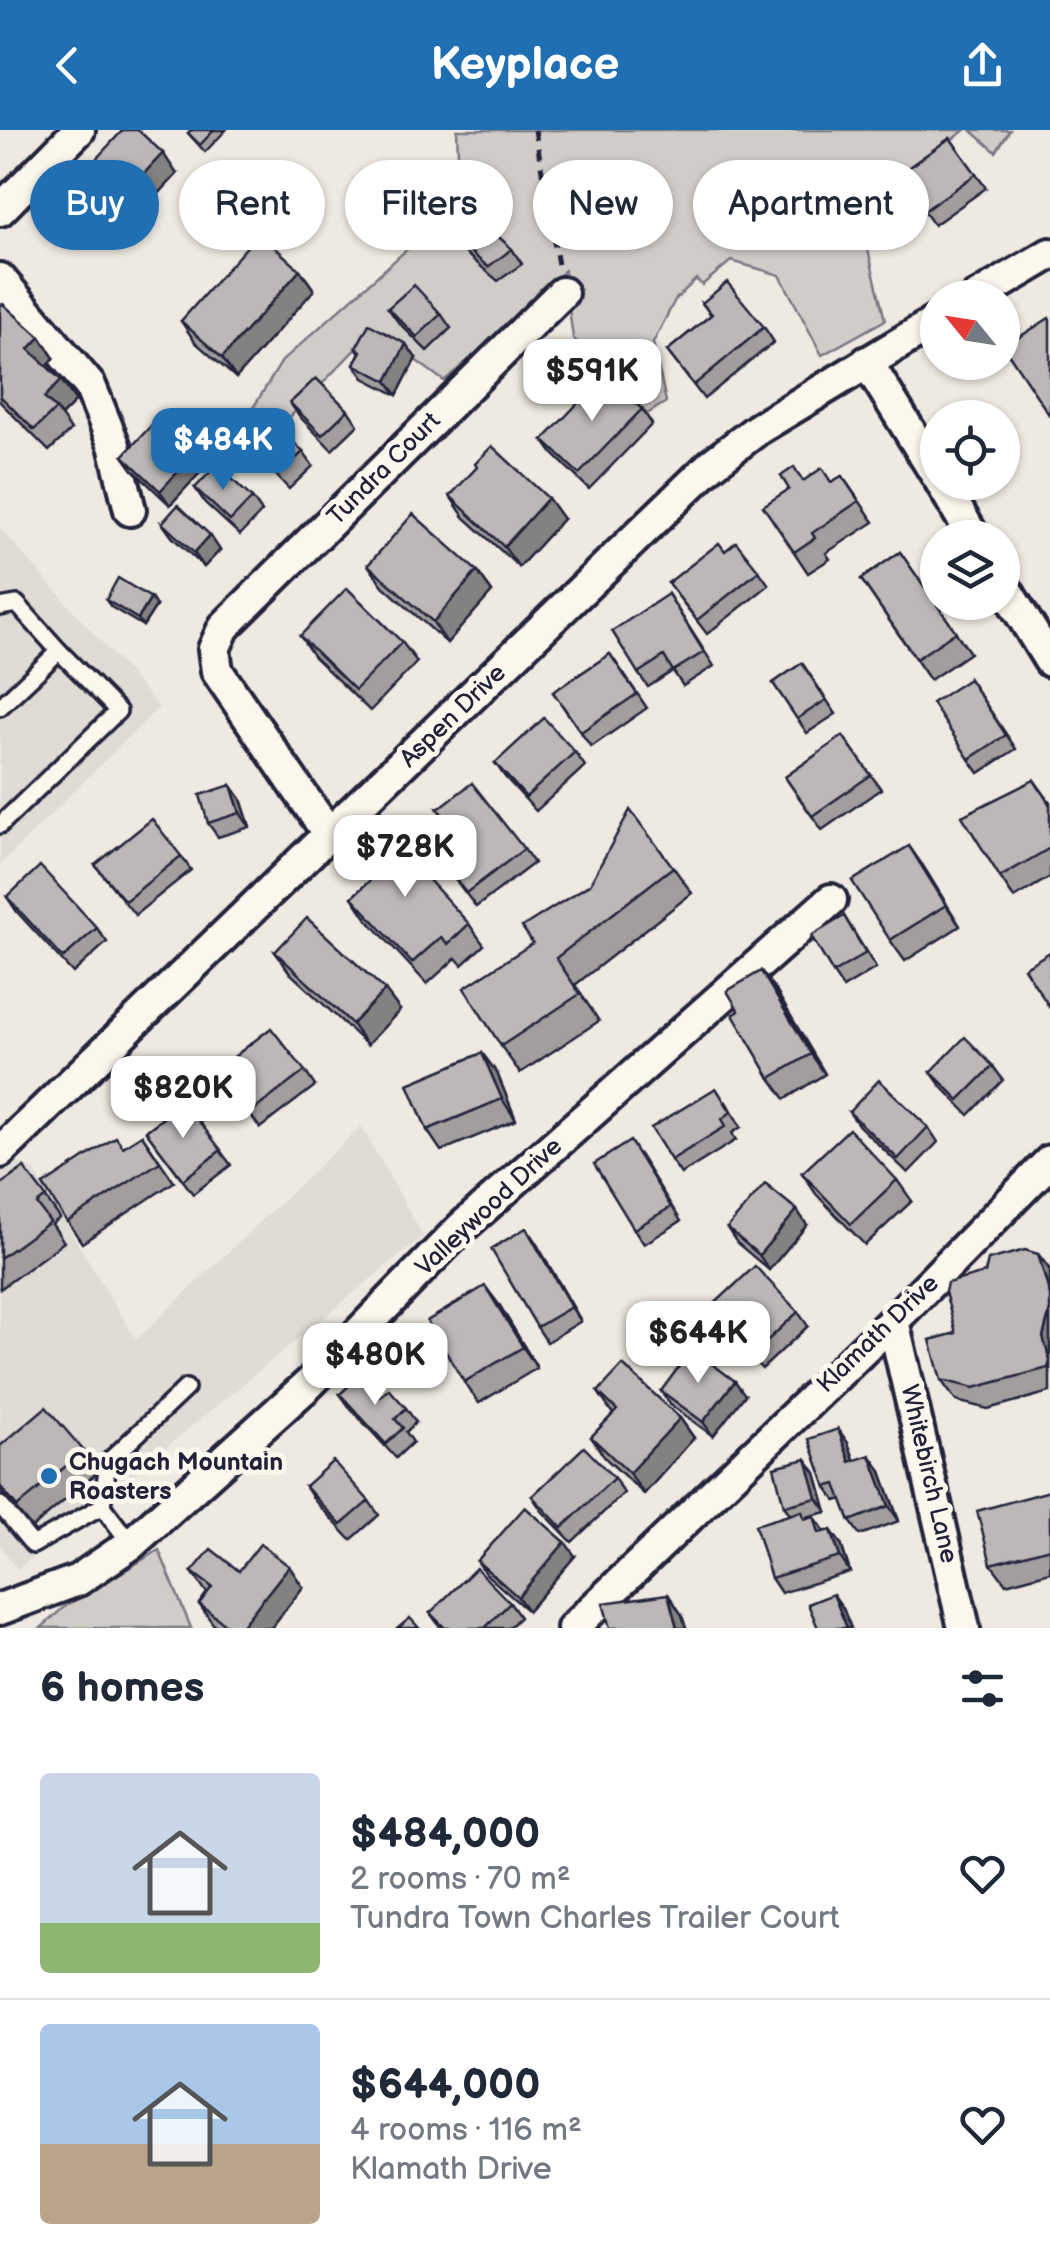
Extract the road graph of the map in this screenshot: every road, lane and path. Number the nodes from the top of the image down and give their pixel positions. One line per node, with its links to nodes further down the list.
1 (79, 130): 3 (street)
2 (535, 130): 7 (path)
3 (0, 210)
4 (1050, 254): 6 (street)
5 (0, 279): 11 (street)
6 (1006, 280)
7 (562, 293): 18 (street, Tundra Court)
8 (920, 331): 9 (street, Aspen Drive)
9 (867, 362): 10 (street); 18 (street, Aspen Drive)
10 (920, 449)
11 (130, 510)
12 (0, 608): 14 (lane)
13 (1020, 613): 15 (street)
14 (59, 651): 16 (lane); 17 (lane)
15 (1050, 661)
16 (0, 707)
17 (0, 825)
18 (330, 836): 20 (street, Aspen Drive)
19 (831, 900): 26 (street, Valleywood Drive)
20 (0, 1152)
21 (1050, 1161): 22 (street, Klamath Drive)
22 (893, 1321): 28 (street, Klamath Drive); 29 (street, Whitebirch Lane)
23 (186, 1388): 25 (lane)
24 (0, 1505): 25 (lane)
25 (102, 1506): 26 (lane)
26 (132, 1544): 27 (street, Valleywood Drive)
27 (0, 1609)
28 (573, 1628)
29 (964, 1628)

